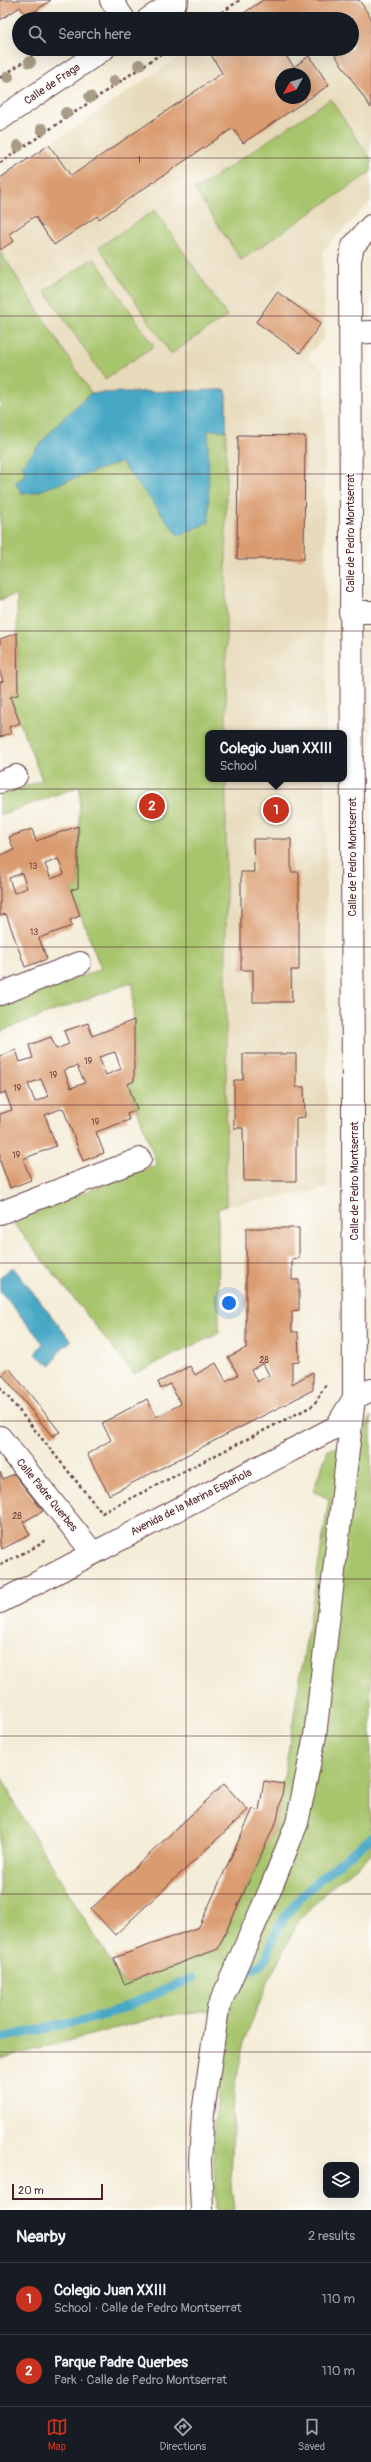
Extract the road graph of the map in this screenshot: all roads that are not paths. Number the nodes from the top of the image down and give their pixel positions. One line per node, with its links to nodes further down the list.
1 (111, 0): 3 (street)
2 (176, 0): 4 (street)
3 (119, 12)
4 (158, 12)
5 (94, 56): 6 (street, Calle de Fraga)
6 (0, 119)
7 (371, 226): 9 (street, Calle de Pedro Montserrat)
8 (371, 332): 9 (street)
9 (350, 333): 10 (street, Calle de Pedro Montserrat)
10 (350, 612): 11 (street); 12 (street, Calle de Pedro Montserrat)
11 (371, 612)
12 (362, 782): 13 (street, Calle de Pedro Montserrat)
13 (362, 959): 16 (street, Calle de Pedro Montserrat)
14 (80, 963): 15 (street)
15 (0, 994)
16 (362, 1120): 19 (street, Calle de Pedro Montserrat)
17 (140, 1159): 18 (street)
18 (0, 1213)
19 (363, 1394): 21 (street, Avenida de la Marina Española); 23 (street, Calle de Pedro Montserrat)
20 (0, 1437): 21 (street, Calle Padre Querbes)
21 (93, 1553): 22 (street, Avenida de la Marina Española)
22 (0, 1602)
23 (202, 2210)

